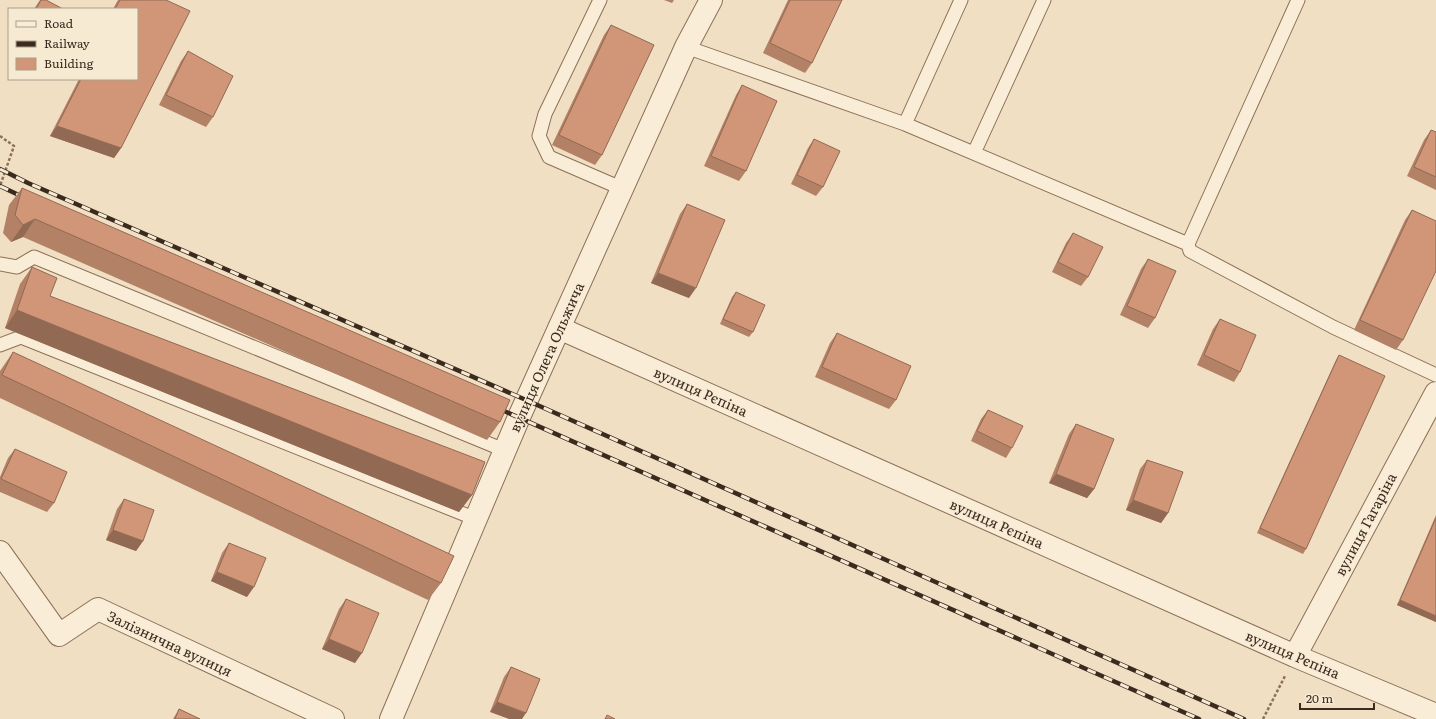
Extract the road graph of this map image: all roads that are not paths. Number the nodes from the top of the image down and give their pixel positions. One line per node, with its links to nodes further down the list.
1 (600, 0): 9 (lane)
2 (711, 0): 6 (street, вулиця Олега Ольжича)
3 (961, 0): 7 (lane)
4 (1044, 0): 8 (lane)
5 (1298, 0): 10 (lane)
6 (686, 47): 7 (lane); 9 (street, вулиця Олега Ольжича)
7 (905, 124): 8 (lane)
8 (974, 153): 10 (lane)
9 (623, 189): 12 (street, вулиця Олега Ольжича)
10 (1188, 244): 14 (lane)
11 (0, 264): 16 (lane)
12 (559, 328): 16 (street, вулиця Олега Ольжича); 19 (street, вулиця Рєпіна)
13 (0, 344): 17 (lane)
14 (1436, 374)
15 (1436, 393): 19 (street, вулиця Гагаріна)
16 (504, 450): 17 (street, вулиця Олега Ольжича)
17 (476, 519): 22 (street, вулиця Олега Ольжича)
18 (0, 552): 21 (street, Залізнична вулиця)
19 (1295, 656): 20 (street, вулиця Рєпіна)
20 (1436, 715)
21 (333, 719)
22 (391, 719)

